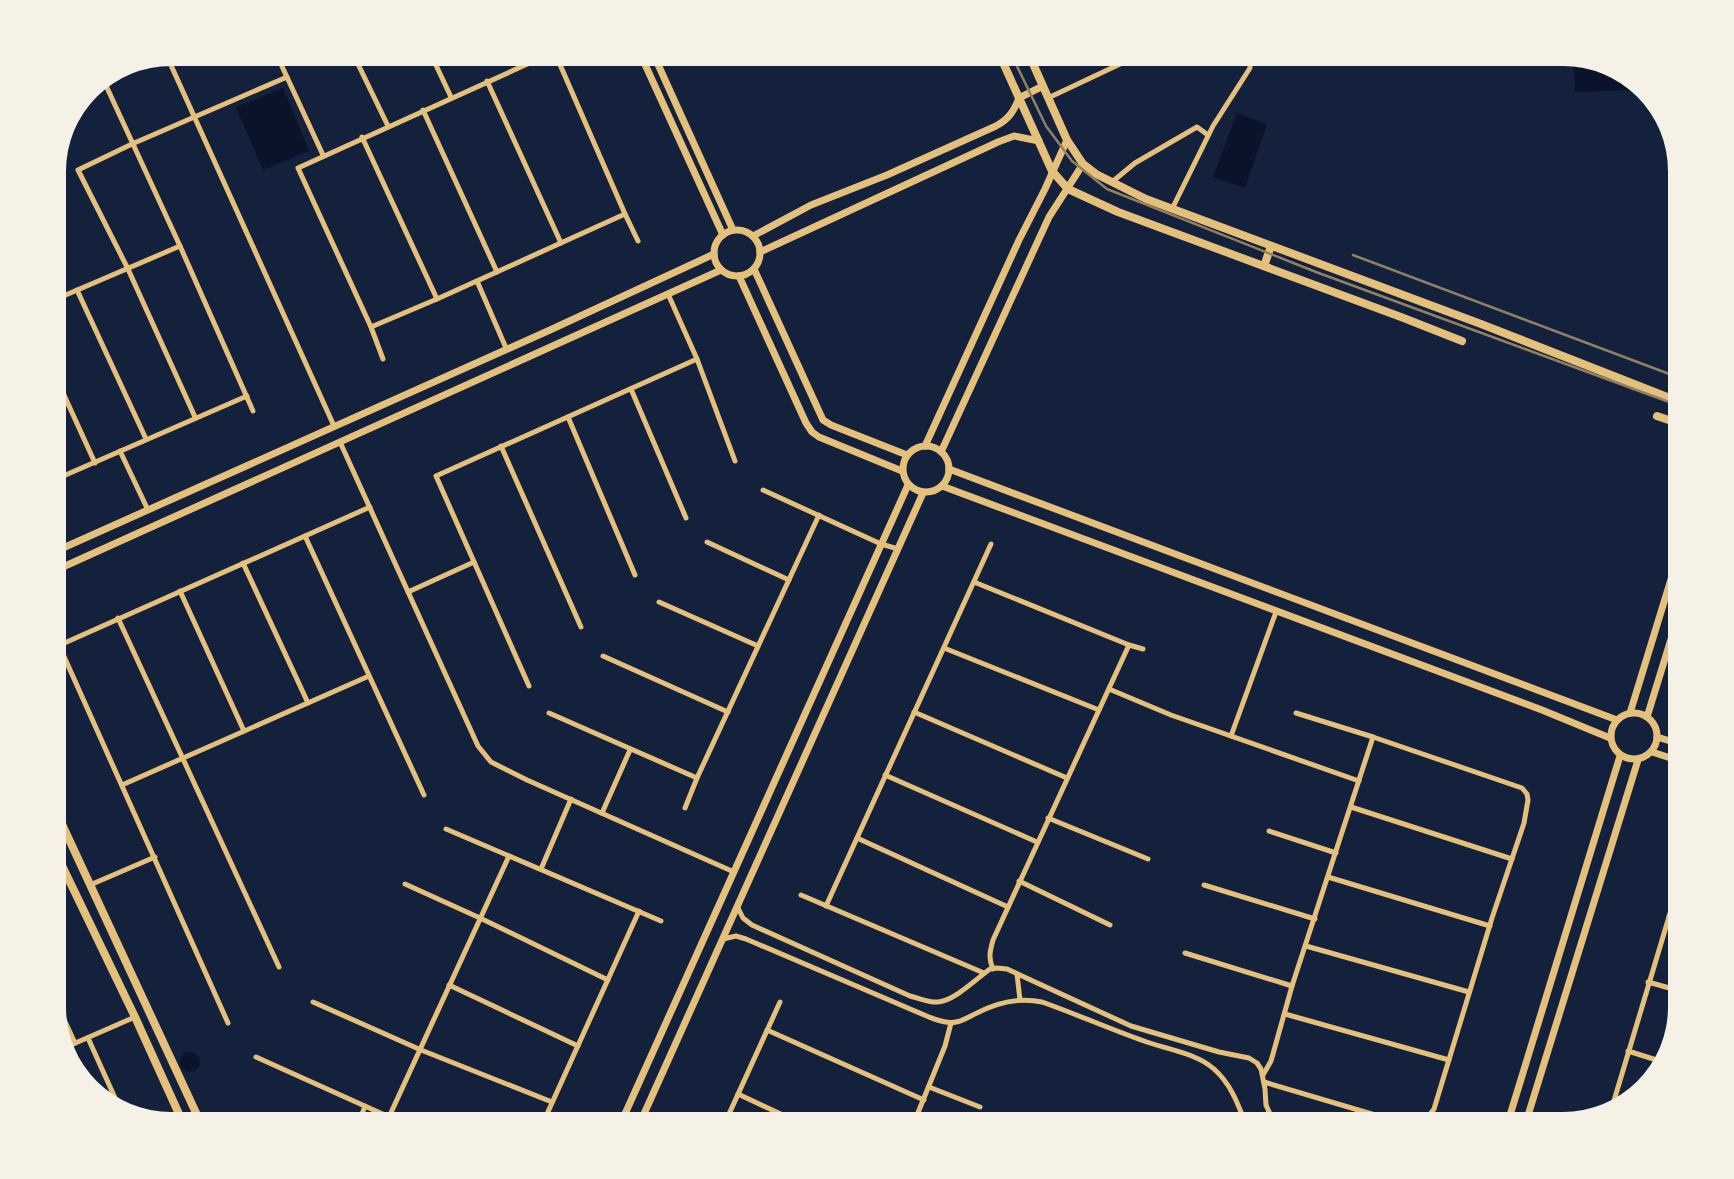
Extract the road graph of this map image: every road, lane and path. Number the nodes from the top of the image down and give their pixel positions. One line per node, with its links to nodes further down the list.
1 (171, 66): 21 (street)
2 (282, 66): 13 (street)
3 (359, 66): 22 (street)
4 (436, 66): 17 (street)
5 (522, 66): 14 (street)
6 (561, 66): 36 (street)
7 (646, 66): 38 (street)
8 (659, 66): 37 (street)
9 (1005, 66): 18 (main road)
10 (1034, 66): 15 (main road)
11 (1116, 66): 19 (street)
12 (1250, 66): 23 (street)
13 (287, 77): 21 (street); 28 (street)
14 (487, 80): 17 (street); 41 (street)
15 (1043, 86): 18 (street); 19 (main road)
16 (107, 89): 27 (street)
17 (451, 97): 20 (street)
18 (1019, 98): 25 (main road); 31 (street)
19 (1048, 98): 26 (main road)
20 (423, 110): 22 (street); 50 (street)
21 (195, 116): 27 (street); 77 (street)
22 (388, 127): 24 (street)
23 (1208, 135): 32 (street); 35 (street)
24 (362, 137): 28 (street); 56 (street)
25 (1039, 141): 30 (main road); 34 (street)
26 (1067, 141): 29 (main road); 30 (street)
27 (132, 144): 42 (street); 47 (street)
28 (323, 155): 57 (street)
29 (1083, 164): 32 (main road); 33 (street)
30 (1052, 171): 33 (main road); 82 (street)
31 (887, 175): 34 (street); 39 (street)
32 (1112, 182): 35 (main road)
33 (1068, 188): 46 (main road); 84 (street)
34 (894, 190): 44 (street)
35 (1172, 209): 43 (main road)
36 (625, 214): 40 (street); 41 (street)
37 (733, 230): 38 (street); 39 (street)
38 (723, 235): 45 (street)
39 (753, 236): 44 (street)
40 (638, 241)
41 (561, 243): 50 (street)
42 (180, 246): 47 (street); 67 (street)
43 (1271, 246): 46 (main road); 68 (main road)
44 (760, 252): 48 (street)
45 (714, 254): 49 (street); 58 (street)
46 (1264, 266): 59 (main road)
47 (128, 269): 53 (street); 73 (street)
48 (754, 269): 51 (street); 85 (street)
49 (721, 270): 51 (street); 54 (street)
50 (497, 272): 52 (street)
51 (739, 276): 90 (street)
52 (477, 281): 56 (street); 61 (street)
53 (78, 290): 55 (street); 78 (street)
54 (668, 294): 60 (street); 63 (street)
55 (67, 295)
56 (437, 299): 57 (street)
57 (371, 327): 62 (street)
58 (550, 330): 60 (street); 61 (street)
59 (1462, 341)
60 (556, 345): 65 (street)
61 (506, 348): 64 (street)
62 (383, 359)
63 (696, 359): 66 (street); 87 (street)
64 (467, 366): 65 (street); 70 (street)
65 (475, 381): 76 (street)
66 (631, 389): 74 (street); 101 (street)
67 (247, 396): 71 (street); 73 (street)
68 (1668, 397)
69 (67, 402): 88 (street)
70 (378, 406): 76 (street); 77 (street)
71 (253, 411)
72 (1657, 416): 75 (main road)
73 (195, 417): 78 (street)
74 (568, 417): 81 (street); 111 (street)
75 (1668, 420)
76 (385, 422): 79 (street)
77 (334, 426): 80 (street)
78 (146, 439): 83 (street)
79 (340, 442): 86 (street); 98 (street)
80 (291, 445): 86 (street); 94 (street)
81 (501, 446): 108 (street); 123 (street)
82 (925, 446): 84 (street); 85 (street)
83 (120, 451): 88 (street); 99 (street)
84 (941, 452): 89 (street)
85 (907, 455): 90 (street)
86 (298, 461): 97 (street)
87 (735, 461)
88 (95, 463): 91 (street)
89 (949, 469): 93 (street); 114 (street)
90 (902, 471): 92 (street)
91 (67, 475)
92 (908, 485): 96 (street); 104 (street)
93 (942, 486): 96 (street); 119 (street)
94 (193, 489): 97 (street); 99 (street)
95 (763, 490): 100 (street)
96 (923, 493): 107 (street)
97 (200, 505): 110 (street)
98 (370, 508): 102 (street); 117 (street)
99 (148, 510): 106 (street)
100 (820, 515): 104 (street); 112 (street)
101 (686, 518)
102 (305, 536): 109 (street); 133 (street)
103 (707, 542): 112 (street)
104 (881, 544): 107 (street); 166 (street)
105 (991, 544): 113 (street)
106 (67, 546)
107 (898, 550): 169 (street)
108 (474, 562): 117 (street); 134 (street)
109 (243, 563): 116 (street); 137 (street)
110 (67, 565)
111 (635, 575)
112 (789, 580): 127 (street)
113 (974, 582): 126 (street); 128 (street)
114 (1261, 586): 119 (street); 120 (street)
115 (1668, 589): 144 (street)
116 (180, 591): 122 (street); 147 (street)
117 (408, 592): 165 (street)
118 (659, 602): 127 (street)
119 (1255, 604): 121 (street)
120 (1326, 610): 124 (street); 136 (street)
121 (1276, 612): 124 (street); 148 (street)
122 (118, 618): 125 (street); 157 (street)
123 (581, 627)
124 (1318, 627): 139 (street)
125 (67, 642)
126 (1129, 645): 129 (street); 135 (street)
127 (758, 646): 140 (street)
128 (944, 648): 138 (street); 141 (street)
129 (1143, 649)
130 (1668, 649): 145 (street)
131 (603, 656): 140 (street)
132 (67, 661): 163 (street)
133 (369, 676): 137 (street); 164 (street)
134 (529, 686)
135 (1109, 689): 138 (street); 148 (street)
136 (1548, 693): 139 (street); 146 (street)
137 (308, 703): 147 (street)
138 (1099, 710): 161 (street)
139 (1542, 710): 151 (street)
140 (728, 712): 160 (street)
141 (914, 712): 159 (street); 161 (street)
142 (549, 713): 153 (street)
143 (1296, 713): 149 (street)
144 (1630, 713): 145 (street); 146 (street)
145 (1647, 717): 150 (street)
146 (1617, 720): 151 (street)
147 (244, 731): 157 (street)
148 (1231, 736): 162 (street)
149 (1373, 737): 162 (street); 183 (street)
150 (1657, 737): 152 (street); 154 (street)
151 (1610, 738): 155 (street)
152 (1668, 740)
153 (630, 750): 160 (street); 170 (street)
154 (1652, 752): 156 (street); 158 (street)
155 (1620, 756): 158 (street); 175 (street)
156 (1668, 757)
157 (183, 758): 163 (street); 209 (street)
158 (1637, 760): 177 (street)
159 (886, 775): 176 (street); 178 (street)
160 (697, 778): 168 (street)
161 (1067, 778): 171 (street)
162 (1359, 781): 167 (street)
163 (122, 785): 181 (street)
164 (424, 795)
165 (571, 800): 170 (street); 184 (street)
166 (765, 802): 169 (street); 185 (street)
167 (1351, 807): 179 (street); 183 (street)
168 (685, 808)
169 (781, 809): 193 (street)
170 (602, 813): 185 (street)
171 (1048, 818): 178 (street); 182 (street)
172 (446, 829): 180 (street)
173 (1269, 831): 179 (street)
174 (67, 835): 190 (main road)
175 (1596, 836): 177 (street); 265 (street)
176 (857, 838): 194 (street); 195 (street)
177 (1612, 840): 266 (street)
178 (1037, 842): 188 (street)
179 (1336, 853): 187 (street)
180 (509, 856): 184 (street); 197 (street)
181 (155, 857): 190 (street); 227 (street)
182 (1148, 859)
183 (1512, 859): 202 (street)
184 (541, 869): 196 (street)
185 (734, 872): 256 (street)
186 (67, 876): 204 (main road)
187 (1328, 877): 198 (street); 202 (street)
188 (1020, 881): 195 (street); 201 (street)
189 (405, 884): 197 (street)
190 (90, 885): 203 (main road)
191 (1204, 885): 198 (street)
192 (802, 895): 194 (street)
193 (737, 906): 205 (street); 208 (street)
194 (826, 906): 211 (street)
195 (1008, 907): 210 (street)
196 (639, 911): 200 (street); 214 (street)
197 (480, 918): 214 (street); 216 (street)
198 (1315, 919): 206 (street)
199 (1668, 919): 215 (street)
200 (661, 921)
201 (1110, 925)
202 (1490, 926): 219 (street)
203 (110, 929): 204 (main road); 251 (main road)
204 (96, 935): 225 (main road)
205 (723, 939): 212 (street); 257 (street)
206 (1306, 946): 217 (street); 219 (street)
207 (1185, 953): 217 (street)
208 (834, 961): 212 (street); 223 (street)
209 (279, 967)
210 (993, 969): 211 (street); 213 (street)
211 (984, 973): 223 (street)
212 (828, 974): 226 (street)
213 (1017, 974): 220 (street); 236 (street)
214 (608, 980): 233 (street)
215 (1648, 982): 218 (street); 235 (street)
216 (449, 985): 233 (street); 234 (street)
217 (1292, 986): 224 (street)
218 (1668, 988)
219 (1469, 992): 239 (street)
220 (1020, 1000): 228 (street); 240 (street)
221 (313, 1002): 234 (street)
222 (780, 1002): 229 (street)
223 (931, 1002): 226 (street)
224 (1285, 1014): 239 (street); 241 (street)
225 (135, 1017): 231 (street); 250 (main road)
226 (929, 1017): 228 (street)
227 (228, 1023)
228 (951, 1023): 242 (street)
229 (767, 1030): 243 (street); 246 (street)
230 (69, 1031): 232 (street)
231 (88, 1038): 232 (street); 244 (street)
232 (75, 1043)
233 (578, 1046): 247 (street)
234 (421, 1050): 247 (street); 254 (street)
235 (1628, 1051): 238 (street); 245 (street)
236 (1219, 1052): 240 (street); 241 (street)
237 (256, 1057): 248 (street)
238 (1654, 1059)
239 (1449, 1060): 264 (street)
240 (1212, 1067): 261 (street)
241 (1264, 1079): 262 (street); 263 (street)
242 (929, 1087): 246 (street); 249 (street)
243 (738, 1094): 258 (street); 259 (street)
244 (115, 1096)
245 (1613, 1099)
246 (924, 1100): 260 (street)
247 (552, 1102): 255 (street)
248 (365, 1106): 252 (street); 253 (street)
249 (980, 1107)
250 (178, 1112)
251 (196, 1112)
252 (363, 1112)
253 (379, 1112)
254 (391, 1112)
255 (548, 1112)
256 (626, 1112)
257 (645, 1112)
258 (730, 1112)
259 (776, 1112)
260 (919, 1112)
261 (1241, 1112)
262 (1269, 1112)
263 (1368, 1112)
264 (1432, 1112)
265 (1511, 1112)
266 (1529, 1112)

